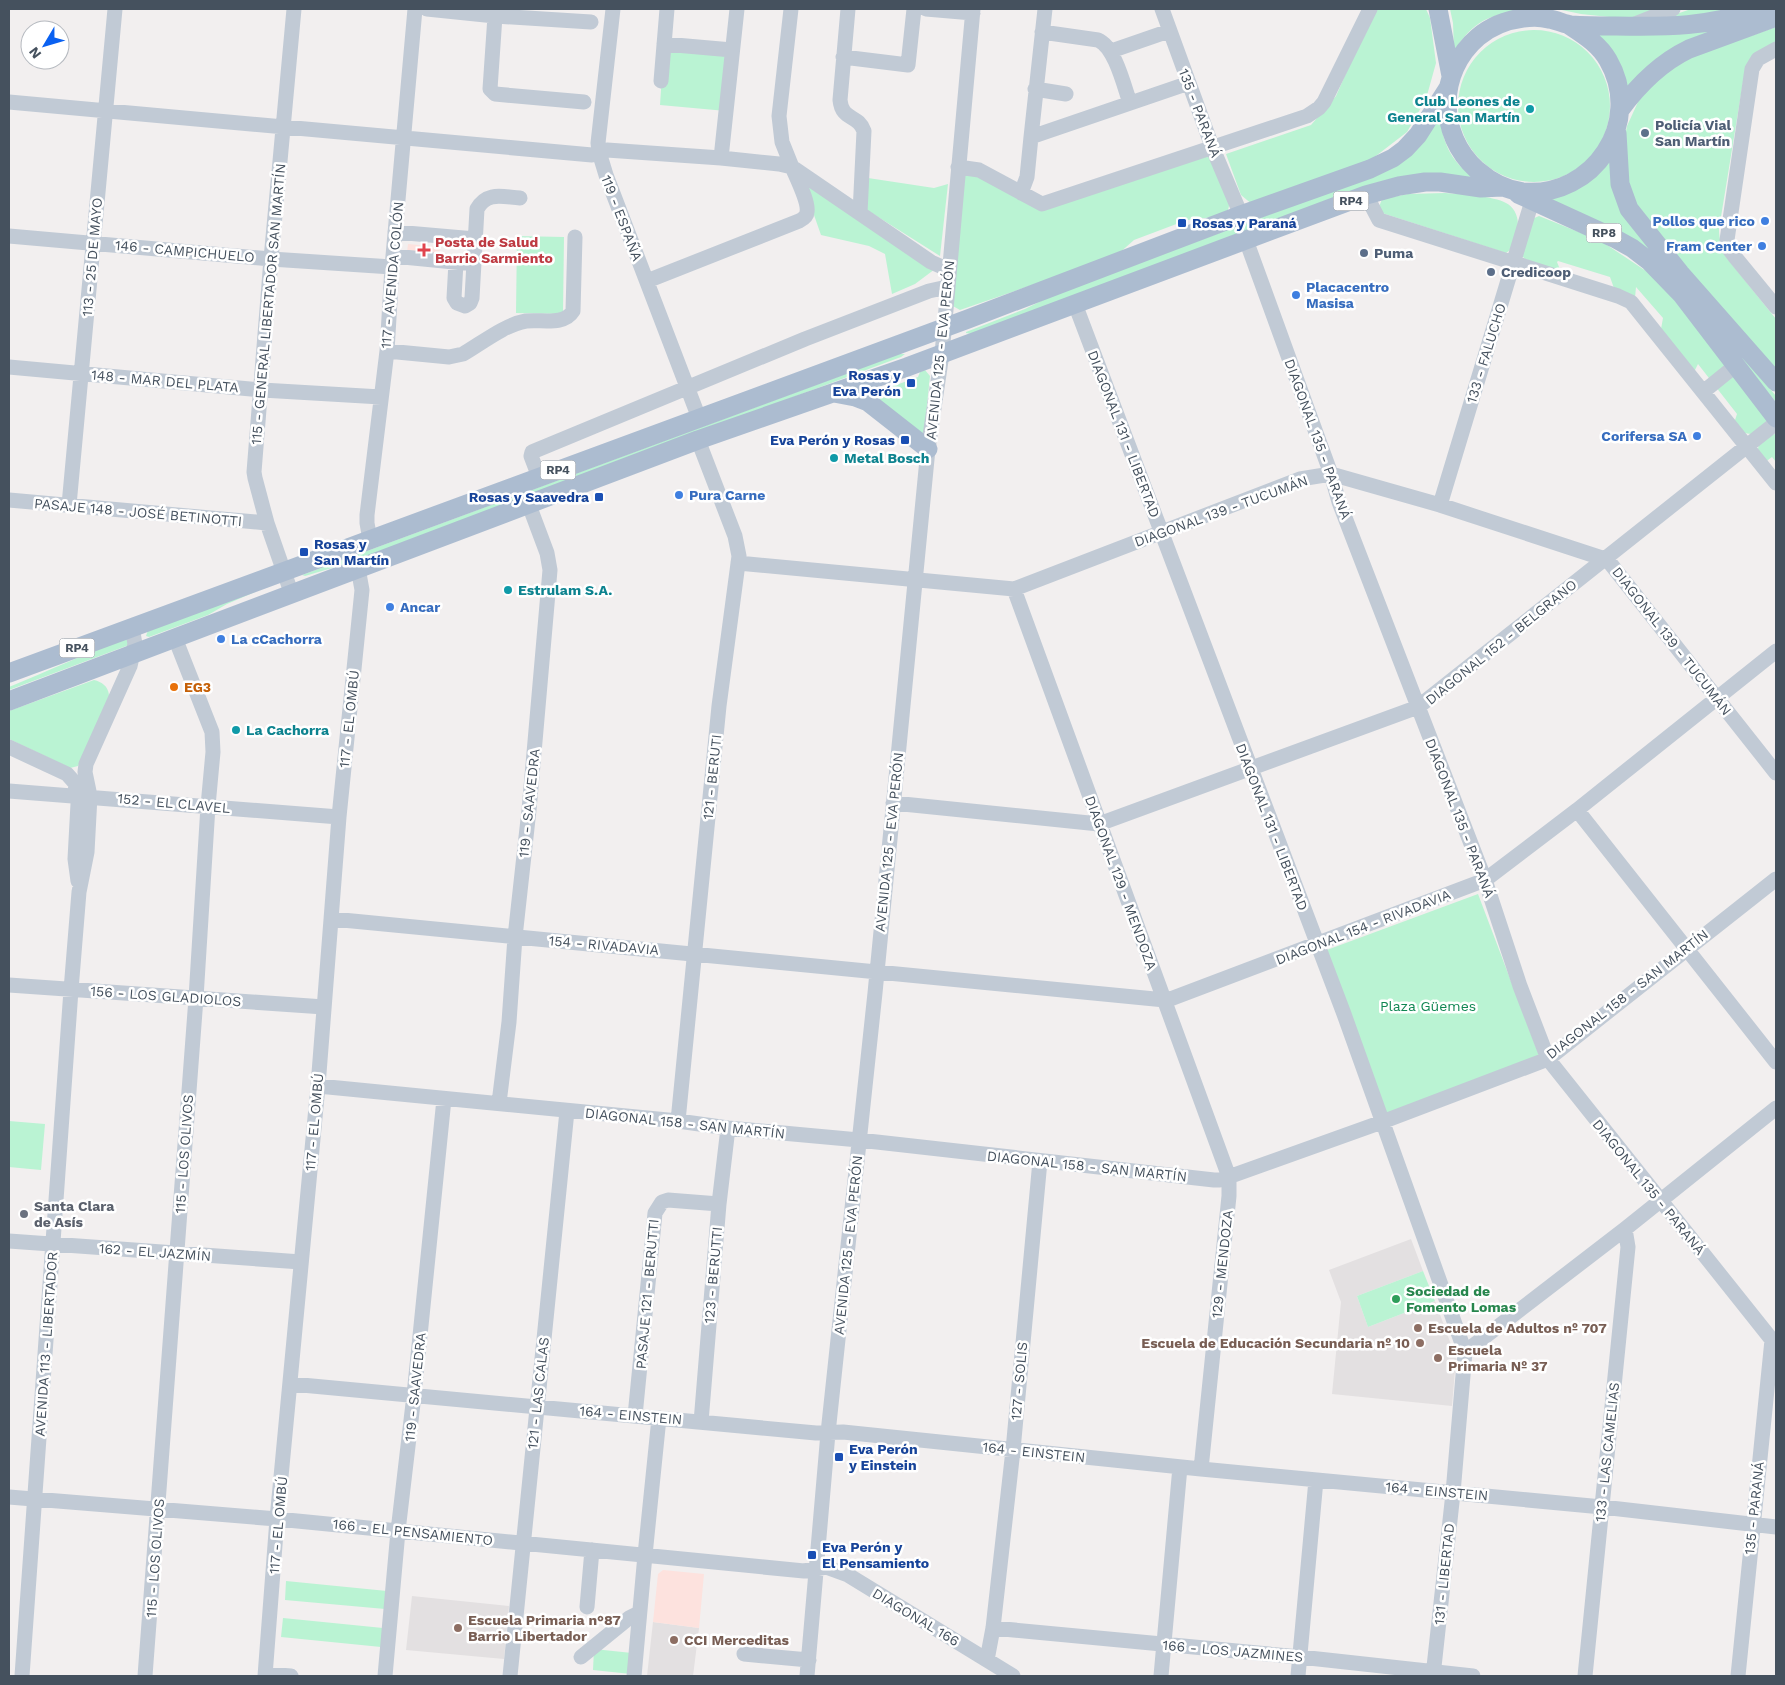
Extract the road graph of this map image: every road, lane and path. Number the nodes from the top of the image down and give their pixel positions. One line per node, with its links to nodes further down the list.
1 (115, 9): 42 (street, 113 - 25 DE MAYO)
2 (294, 9): 43 (street, 115 - GENERAL LIBERTADOR SAN MARTÍN)
3 (415, 9): 45 (street, 117 - AVENIDA COLÓN)
4 (427, 9): 20 (street)
5 (613, 9): 48 (street, 119 - ESPAÑA)
6 (667, 9): 28 (street)
7 (737, 9): 30 (street)
8 (791, 9): 50 (street)
9 (848, 9): 32 (street)
10 (914, 9): 32 (street)
11 (926, 9): 19 (street)
12 (1044, 9): 27 (street)
13 (1162, 9): 26 (street, 135 - PARANÁ)
14 (1370, 9): 47 (street)
15 (1438, 9): 34 (main road)
16 (1530, 9): 22 (main road)
17 (1673, 9): 25 (street)
18 (1758, 9): 25 (main road, RP4)
19 (973, 11): 51 (street, AVENIDA 125 - EVA PERÓN)
20 (496, 16): 23 (street); 39 (street)
21 (1776, 17): 41 (main road, RP4)
22 (1548, 19): 24 (main road, RP4); 34 (main road, RP4)
23 (591, 22)
24 (1569, 25): 25 (main road, RP4); 41 (main road, RP4)
25 (1630, 26)
26 (1169, 31): 31 (street); 35 (street, 135 - PARANÁ)
27 (1042, 32): 31 (street); 36 (street)
28 (664, 44): 30 (street); 33 (street)
29 (1776, 49): 74 (street)
30 (732, 50): 49 (street)
31 (1112, 53): 40 (street)
32 (843, 57): 57 (street)
33 (661, 81)
34 (1449, 82): 52 (main road, RP4); 58 (main road, RP4)
35 (1189, 83): 40 (street); 47 (street, 135 - PARANÁ)
36 (1035, 89): 37 (street); 46 (street)
37 (1066, 94)
38 (9, 102): 42 (street)
39 (584, 102)
40 (1130, 103): 46 (street)
41 (1620, 110): 44 (main road, RP4)
42 (105, 111): 43 (street); 64 (street, 113 - 25 DE MAYO)
43 (284, 126): 45 (street); 65 (street, 115 - GENERAL LIBERTADOR SAN MARTÍN)
44 (1617, 129): 52 (main road, RP4); 81 (main road, RP8)
45 (404, 137): 48 (street); 59 (street, 117 - AVENIDA COLÓN)
46 (1031, 137): 53 (street)
47 (1213, 148): 53 (street); 58 (street, 135 - PARANÁ)
48 (599, 152): 49 (street); 71 (street, 119 - ESPAÑA)
49 (720, 158): 50 (street)
50 (792, 167): 57 (street); 71 (street)
51 (958, 167): 53 (street); 70 (street, AVENIDA 125 - EVA PERÓN)
52 (1507, 189): 54 (main road, RP4); 56 (main road, RP8)
53 (1021, 193)
54 (1366, 195): 63 (main road, RP4); 68 (street)
55 (520, 198): 62 (street)
56 (1532, 201): 68 (street, 133 - FALUCHO); 78 (main road, RP8)
57 (860, 213): 70 (street)
58 (1241, 215): 75 (main road, RP4)
59 (395, 232): 62 (street); 66 (street, 117 - AVENIDA COLÓN)
60 (9, 236): 64 (street, 146 - CAMPICHUELO)
61 (574, 237): 76 (street)
62 (475, 239): 69 (street)
63 (1246, 240): 73 (main road, RP4); 93 (street, DIAGONAL 135 - PARANÁ)
64 (94, 243): 65 (street, 146 - CAMPICHUELO); 80 (street, 113 - 25 DE MAYO)
65 (271, 258): 66 (street, 146 - CAMPICHUELO); 83 (street, 115 - GENERAL LIBERTADOR SAN MARTÍN)
66 (392, 261): 67 (street, 146 - CAMPICHUELO); 76 (street, 117 - AVENIDA COLÓN)
67 (456, 262): 69 (street, 146 - CAMPICHUELO); 69 (street)
68 (1514, 263): 84 (street); 99 (street, 133 - FALUCHO)
69 (473, 264)
70 (949, 270): 72 (street, AVENIDA 125 - EVA PERÓN)
71 (647, 281): 82 (street, 119 - ESPAÑA)
72 (947, 287): 75 (street, AVENIDA 125 - EVA PERÓN); 82 (street)
73 (1074, 304): 77 (main road, RP4); 101 (street, DIAGONAL 131 - LIBERTAD)
74 (1776, 307)
75 (944, 328): 77 (street, AVENIDA 125 - EVA PERÓN); 87 (main road, RP4)
76 (386, 351): 86 (street, 117 - AVENIDA COLÓN)
77 (942, 354): 85 (main road, RP4); 92 (street, AVENIDA 125 - EVA PERÓN)
78 (1735, 366): 84 (street); 88 (main road, RP8)
79 (9, 367): 80 (street, 148 - MAR DEL PLATA)
80 (81, 374): 83 (street, 148 - MAR DEL PLATA); 97 (street, 113 - 25 DE MAYO)
81 (1776, 382)
82 (687, 387): 87 (street, 119 - ESPAÑA); 94 (street)
83 (262, 390): 86 (street, 148 - MAR DEL PLATA); 100 (street, 115 - GENERAL LIBERTADOR SAN MARTÍN)
84 (1703, 392): 91 (street)
85 (834, 393): 90 (main road, RP4); 92 (main road)
86 (381, 397): 102 (street, 117 - AVENIDA COLÓN)
87 (699, 418): 94 (main road, RP4)
88 (1776, 418)
89 (1776, 423): 91 (street, DIAGONAL 152 - BELGRANO)
90 (698, 440): 98 (main road, RP4); 104 (street, 121 - BERUTI)
91 (1747, 446): 95 (street); 103 (street, DIAGONAL 152 - BELGRANO)
92 (928, 449): 107 (street, AVENIDA 125 - EVA PERÓN)
93 (1331, 474): 99 (street, DIAGONAL 139 - TUCUMÁN); 101 (street, DIAGONAL 139 - TUCUMÁN); 117 (street, DIAGONAL 135 - PARANÁ)
94 (539, 477): 102 (main road, RP4)
95 (1776, 483)
96 (9, 500): 97 (street, PASAJE 148 - JOSÉ BETINOTTI)
97 (69, 505): 100 (street, PASAJE 148 - JOSÉ BETINOTTI)
98 (529, 505): 105 (main road, RP4); 131 (street, 119 - SAAVEDRA)
99 (1440, 505): 103 (street, DIAGONAL 139 - TUCUMÁN)
100 (267, 523): 106 (street, 115 - GENERAL LIBERTADOR SAN MARTÍN)
101 (1162, 532): 108 (street, DIAGONAL 139 - TUCUMÁN); 119 (street, DIAGONAL 131 - LIBERTAD)
102 (370, 540): 106 (main road, RP4)
103 (1605, 559): 115 (street, DIAGONAL 139 - TUCUMÁN); 117 (street, DIAGONAL 152 - BELGRANO)
104 (738, 563): 107 (street, DIAGONAL 139 - TUCUMÁN); 134 (street, 121 - BERUTI)
105 (358, 568): 109 (main road, RP4); 126 (street, 117 - EL OMBÚ)
106 (283, 572): 109 (street, 115 - GENERAL LIBERTADOR SAN MARTÍN); 110 (main road, RP4)
107 (916, 580): 108 (street, DIAGONAL 139 - TUCUMÁN); 123 (street, AVENIDA 125 - EVA PERÓN)
108 (1014, 589): 127 (street, DIAGONAL 129 - MENDOZA)
109 (292, 595): 111 (main road, RP4)
110 (132, 628): 113 (street, AVENIDA 113 - LIBERTADOR); 114 (main road, RP4)
111 (175, 638): 113 (main road, RP4); 124 (street, 115 - LOS OLIVOS)
112 (1776, 651): 115 (street, DIAGONAL 154 - RIVADAVIA)
113 (134, 654): 116 (main road, RP4); 122 (street, AVENIDA 113 - LIBERTADOR)
114 (9, 673)
115 (1717, 698): 120 (street, DIAGONAL 139 - TUCUMÁN); 125 (street, DIAGONAL 154 - RIVADAVIA)
116 (9, 701)
117 (1418, 707): 119 (street, DIAGONAL 152 - BELGRANO); 129 (street, DIAGONAL 135 - PARANÁ)
118 (9, 746): 122 (street, AVENIDA 113 - LIBERTADOR)
119 (1250, 769): 127 (street, DIAGONAL 152 - BELGRANO); 132 (street, DIAGONAL 131 - LIBERTAD)
120 (1776, 773)
121 (9, 791): 122 (street, 152 - EL CLAVEL)
122 (84, 796): 124 (street, 152 - EL CLAVEL); 137 (street, AVENIDA 113 - LIBERTADOR)
123 (893, 804): 127 (street, DIAGONAL 152 - BELGRANO); 135 (street, AVENIDA 125 - EVA PERÓN)
124 (208, 806): 126 (street, 152 - EL CLAVEL); 138 (street, 115 - LOS OLIVOS)
125 (1577, 810): 129 (street, DIAGONAL 154 - RIVADAVIA); 133 (street)
126 (339, 817): 130 (street, 117 - EL OMBÚ)
127 (1099, 824): 139 (street, DIAGONAL 129 - MENDOZA)
128 (1776, 879): 133 (street, DIAGONAL 158 - SAN MARTÍN)
129 (1485, 880): 132 (street, DIAGONAL 154 - RIVADAVIA); 141 (street, DIAGONAL 135 - PARANÁ)
130 (332, 919): 131 (street, 154 - RIVADAVIA); 140 (street, 117 - EL OMBÚ)
131 (515, 937): 134 (street, 154 - RIVADAVIA); 145 (street, 119 - SAAVEDRA)
132 (1316, 944): 139 (street, DIAGONAL 154 - RIVADAVIA); 149 (street, DIAGONAL 131 - LIBERTAD)
133 (1686, 948): 141 (street, DIAGONAL 158 - SAN MARTÍN); 142 (street)
134 (694, 954): 135 (street, 154 - RIVADAVIA); 148 (street, 121 - BERUTI)
135 (877, 972): 139 (street, DIAGONAL 154 - RIVADAVIA); 151 (street, AVENIDA 125 - EVA PERÓN)
136 (9, 985): 137 (street, 156 - LOS GLADIOLOS)
137 (71, 990): 138 (street, 156 - LOS GLADIOLOS); 158 (street, AVENIDA 113 - LIBERTADOR)
138 (196, 998): 140 (street, 156 - LOS GLADIOLOS); 159 (street, 115 - LOS OLIVOS)
139 (1165, 1000): 153 (street, DIAGONAL 129 - MENDOZA)
140 (324, 1007): 143 (street, 117 - EL OMBÚ)
141 (1548, 1059): 149 (street, DIAGONAL 158 - SAN MARTÍN); 154 (street, DIAGONAL 135 - PARANÁ)
142 (1776, 1062)
143 (318, 1086): 144 (street, DIAGONAL 158 - SAN MARTÍN); 160 (street, 117 - EL OMBÚ)
144 (444, 1099): 145 (street, DIAGONAL 158 - SAN MARTÍN); 164 (street, 119 - SAAVEDRA)
145 (500, 1103): 147 (street, DIAGONAL 158 - SAN MARTÍN)
146 (1776, 1108): 154 (street)
147 (567, 1111): 148 (street, DIAGONAL 158 - SAN MARTÍN); 165 (street, 121 - LAS CALAS)
148 (678, 1121): 150 (street, DIAGONAL 158 - SAN MARTÍN)
149 (1382, 1122): 153 (street, DIAGONAL 158 - SAN MARTÍN); 162 (street, DIAGONAL 131 - LIBERTAD)
150 (728, 1128): 151 (street, DIAGONAL 158 - SAN MARTÍN); 155 (street, 123 - BERUTTI)
151 (860, 1140): 152 (street, DIAGONAL 158 - SAN MARTÍN); 169 (street, AVENIDA 125 - EVA PERÓN)
152 (1040, 1161): 153 (street, DIAGONAL 158 - SAN MARTÍN); 170 (street, 127 - SOLIS)
153 (1229, 1177): 172 (street, 129 - MENDOZA)
154 (1661, 1200): 156 (street); 161 (street, DIAGONAL 135 - PARANÁ)
155 (719, 1204): 166 (street, PASAJE 121 - BERUTTI); 168 (street, 123 - BERUTTI)
156 (1625, 1229): 162 (street); 177 (street, 133 - LAS CAMELIAS)
157 (9, 1241): 158 (street, 162 - EL JAZMÍN)
158 (54, 1245): 159 (street, 162 - EL JAZMÍN); 176 (street, AVENIDA 113 - LIBERTADOR)
159 (176, 1254): 160 (street, 162 - EL JAZMÍN); 178 (street, 115 - LOS OLIVOS)
160 (301, 1262): 163 (street, 117 - EL OMBÚ)
161 (1774, 1338): 180 (street, 135 - PARANÁ)
162 (1465, 1352): 174 (street, 131 - LIBERTAD)
163 (290, 1384): 164 (street, 164 - EINSTEIN); 179 (street, 117 - EL OMBÚ)
164 (414, 1395): 165 (street, 164 - EINSTEIN); 182 (street, 119 - SAAVEDRA)
165 (536, 1407): 166 (street, 164 - EINSTEIN); 183 (street, 121 - LAS CALAS)
166 (636, 1416): 167 (street, 164 - EINSTEIN)
167 (659, 1418): 168 (street, 164 - EINSTEIN); 185 (street)
168 (701, 1422): 169 (street, 164 - EINSTEIN)
169 (828, 1432): 170 (street, 164 - EINSTEIN); 186 (street, AVENIDA 125 - EVA PERÓN)
170 (1013, 1450): 171 (street, 164 - EINSTEIN); 189 (street, 127 - SOLIS)
171 (1180, 1467): 172 (street, 164 - EINSTEIN); 190 (street)
172 (1201, 1469): 173 (street, 164 - EINSTEIN)
173 (1316, 1480): 174 (street, 164 - EINSTEIN); 193 (street)
174 (1453, 1492): 177 (street, 164 - EINSTEIN); 197 (street, 131 - LIBERTAD)
175 (9, 1497): 176 (street, 166 - EL PENSAMIENTO)
176 (34, 1499): 178 (street, 166 - EL PENSAMIENTO); 199 (street, AVENIDA 113 - LIBERTADOR)
177 (1602, 1507): 180 (street, 164 - EINSTEIN); 209 (street, 133 - LAS CAMELIAS)
178 (159, 1509): 179 (street, 166 - EL PENSAMIENTO); 200 (street, 115 - LOS OLIVOS)
179 (278, 1519): 182 (street, 166 - EL PENSAMIENTO); 198 (street, 117 - EL OMBÚ)
180 (1752, 1525): 181 (street, 164 - EINSTEIN); 210 (street, 135 - PARANÁ)
181 (1776, 1527)
182 (398, 1531): 183 (street, 166 - EL PENSAMIENTO); 202 (street, 119 - SAAVEDRA)
183 (523, 1543): 184 (street, 166 - EL PENSAMIENTO); 203 (street, 121 - LAS CALAS)
184 (592, 1550): 185 (street, 166 - EL PENSAMIENTO); 187 (street)
185 (644, 1555): 186 (street, 166 - EL PENSAMIENTO); 188 (street)
186 (816, 1568): 194 (street, AVENIDA 125 - EVA PERÓN); 195 (street, DIAGONAL 166)
187 (587, 1607)
188 (640, 1613): 192 (street); 204 (street)
189 (993, 1628): 190 (street, 166 - LOS JAZMINES); 195 (street, 127 - SOLIS)
190 (1164, 1645): 193 (street, 166 - LOS JAZMINES); 206 (street)
191 (744, 1654): 194 (street)
192 (581, 1657)
193 (1300, 1657): 197 (street, 166 - LOS JAZMINES); 207 (street)
194 (809, 1660): 205 (street, AVENIDA 125 - EVA PERÓN)
195 (987, 1660): 196 (street, DIAGONAL 166)
196 (1003, 1674)
197 (1434, 1674): 208 (street, 166 - LOS JAZMINES)
198 (266, 1675): 201 (street)
199 (22, 1676)
200 (146, 1676)
201 (291, 1676)
202 (385, 1676)
203 (510, 1676)
204 (634, 1676)
205 (807, 1676)
206 (1161, 1676)
207 (1298, 1676)
208 (1473, 1676)
209 (1585, 1676)
210 (1738, 1676)

